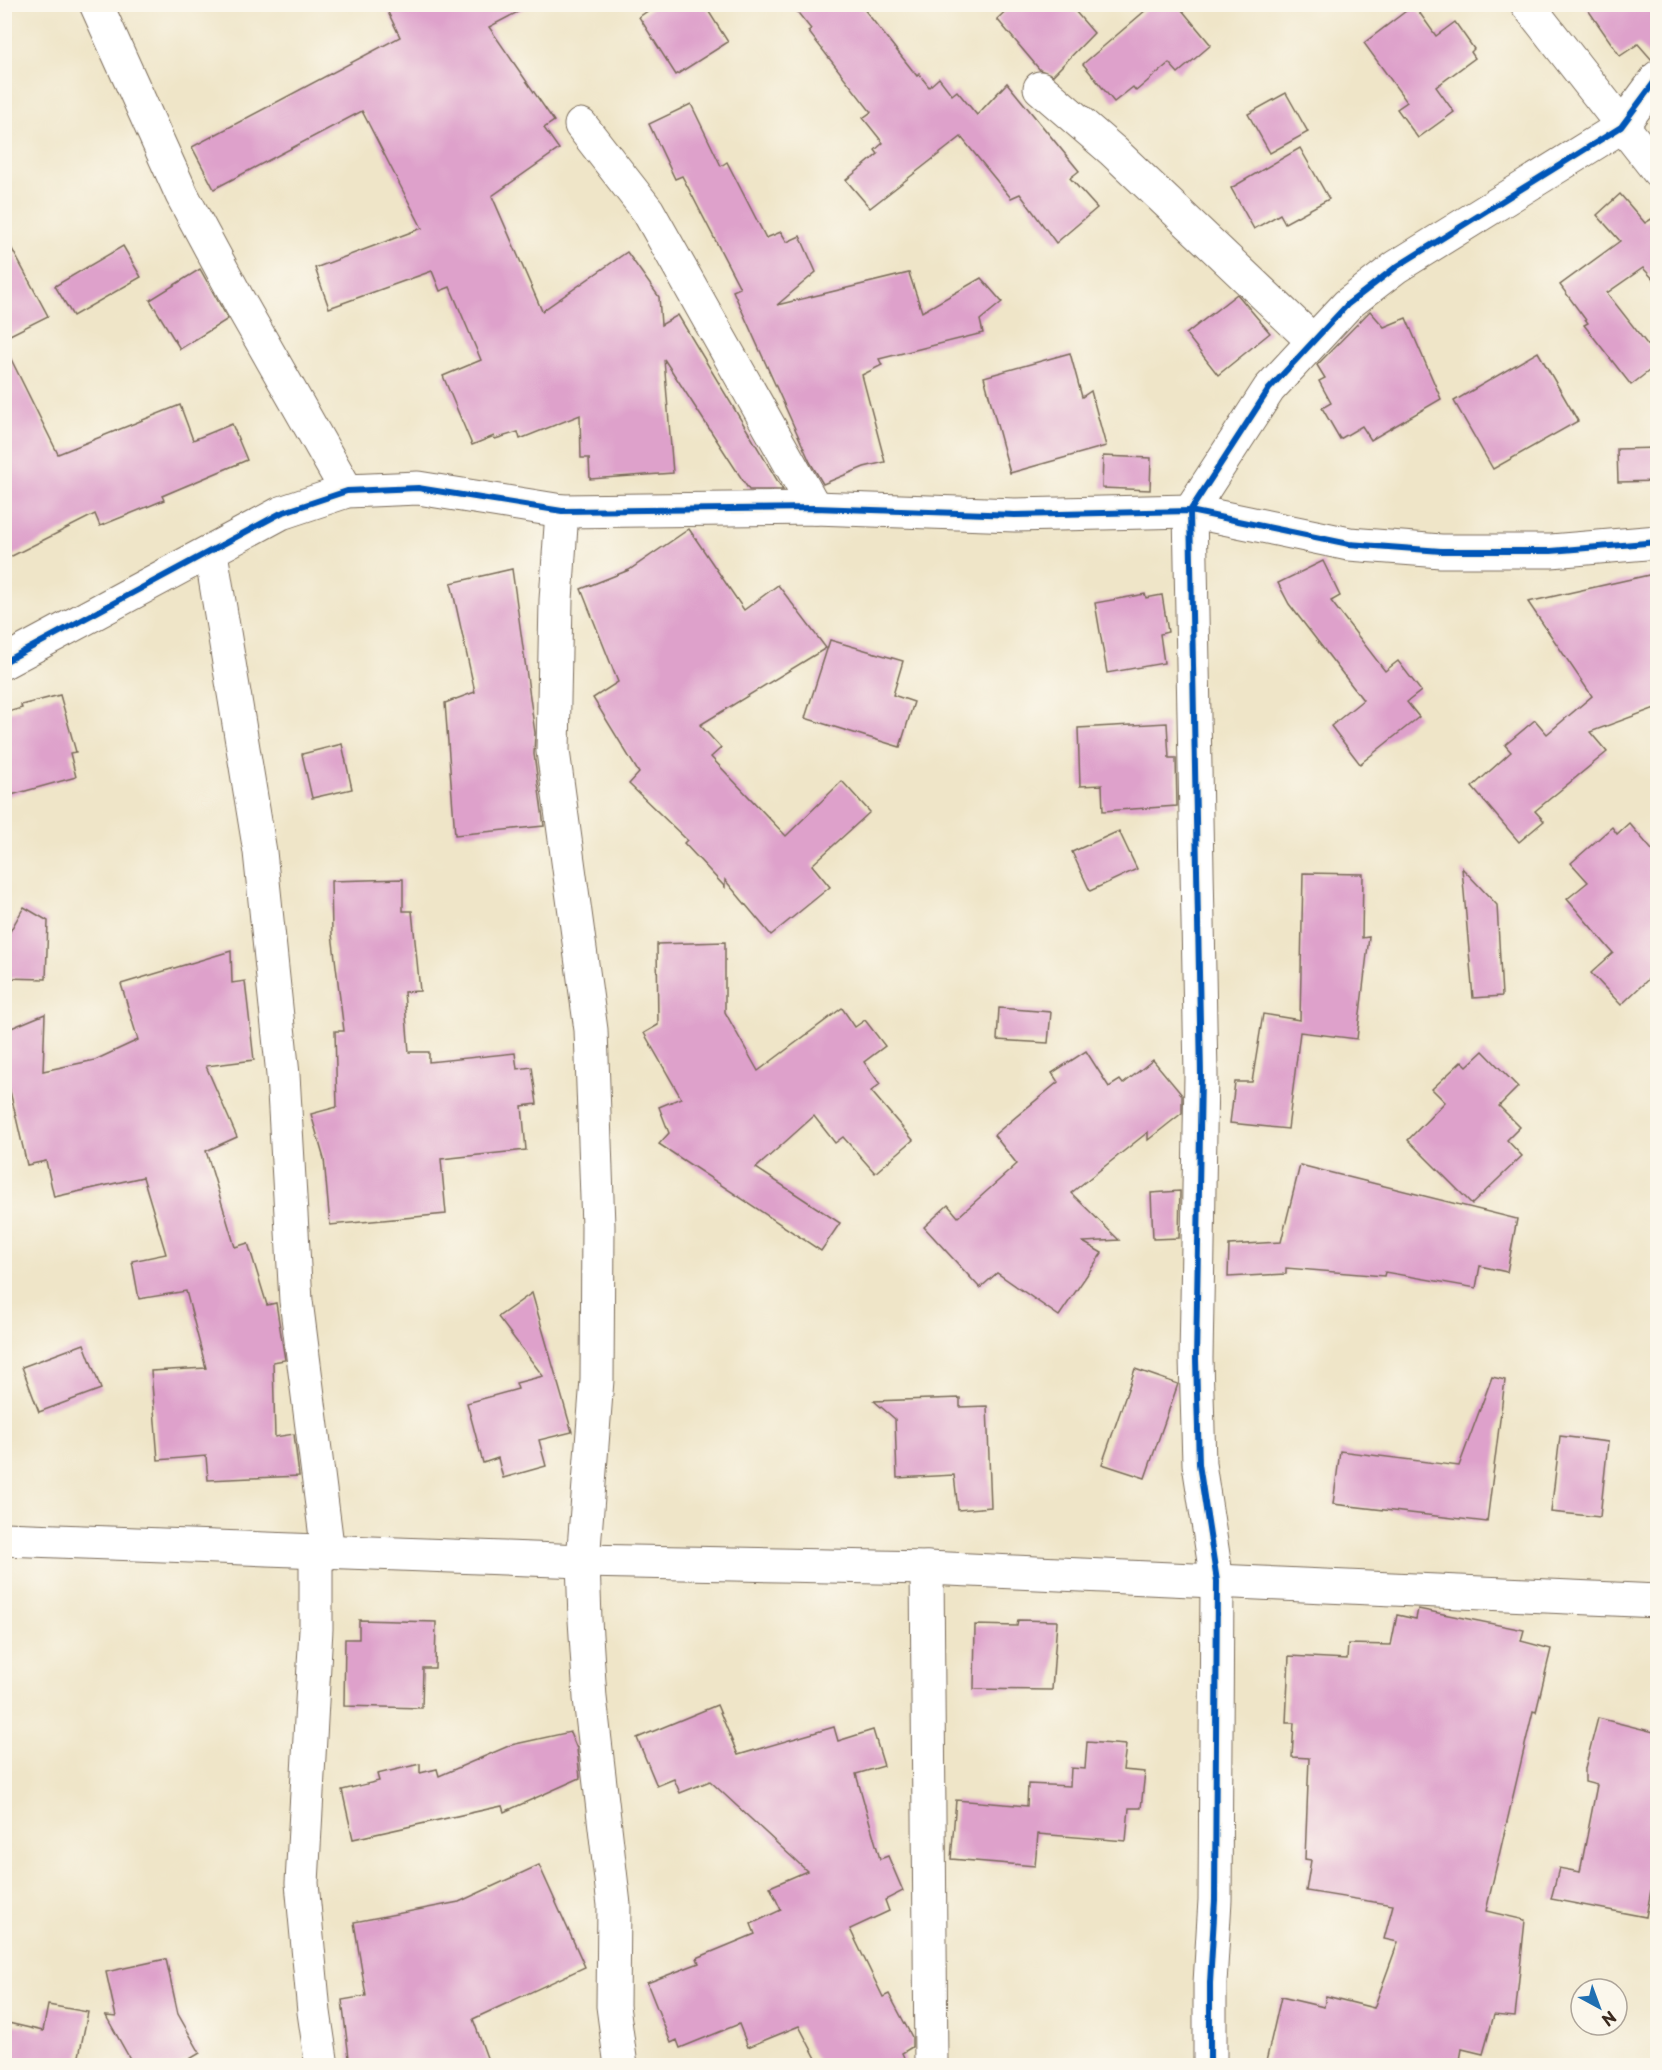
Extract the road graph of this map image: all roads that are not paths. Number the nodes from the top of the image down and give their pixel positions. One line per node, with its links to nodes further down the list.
1 (96, 4): 9 (street)
2 (1527, 4): 6 (street)
3 (1658, 77): 6 (street)
4 (1040, 88): 8 (street)
5 (581, 125): 10 (street)
6 (1621, 127): 7 (street); 8 (street)
7 (1658, 171)
8 (1312, 340): 12 (street)
9 (347, 491): 11 (street); 14 (street)
10 (815, 508): 11 (street); 12 (street)
11 (562, 511): 18 (street)
12 (1190, 511): 13 (street); 20 (street)
13 (1658, 542)
14 (211, 553): 15 (street); 17 (street)
15 (4, 662)
16 (4, 1539): 17 (street)
17 (322, 1553): 18 (street); 22 (street)
18 (583, 1561): 19 (street); 23 (street)
19 (927, 1568): 20 (street); 24 (street)
20 (1217, 1581): 21 (street); 25 (street)
21 (1658, 1601)
22 (322, 2066)
23 (621, 2066)
24 (932, 2066)
25 (1210, 2066)

